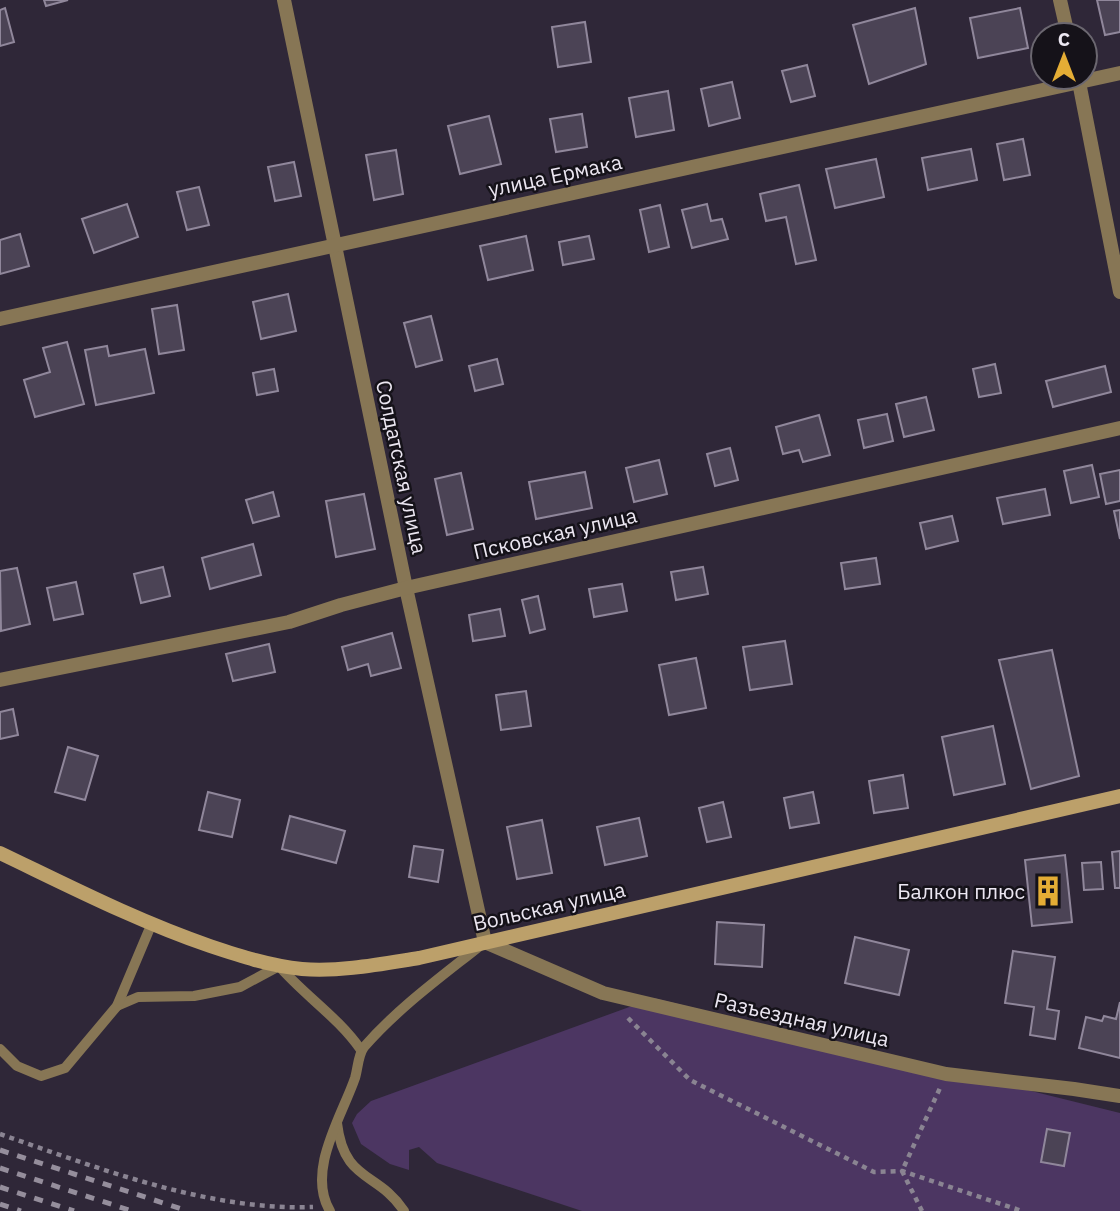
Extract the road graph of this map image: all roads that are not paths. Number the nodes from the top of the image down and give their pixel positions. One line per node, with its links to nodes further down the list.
1 (284, 0): 8 (street, Солдатская улица)
2 (1060, 0): 3 (street)
3 (1065, 21)
4 (1120, 74): 5 (street, улица Ермака)
5 (1099, 77)
6 (1029, 91): 8 (street, улица Ермака)
7 (1081, 91): 9 (street)
8 (333, 245): 10 (street, улица Ермака); 12 (street, Солдатская улица)
9 (1120, 292)
10 (0, 319)
11 (1120, 428): 12 (street, Псковская улица)
12 (406, 588): 13 (street, Псковская улица); 17 (street, Солдатская улица)
13 (0, 680)
14 (1120, 796): 17 (street, Вольская улица)
15 (0, 853): 16 (street, Вольская улица)
16 (152, 923): 18 (street, Вольская улица); 19 (lane)
17 (485, 942): 18 (street, Вольская улица); 21 (lane); 22 (street, Разъездная улица)
18 (279, 966): 19 (lane); 21 (lane)
19 (117, 1006): 20 (lane)
20 (0, 1049)
21 (361, 1050): 23 (lane)
22 (1120, 1096)
23 (337, 1119): 24 (lane); 25 (lane)
24 (328, 1208)
25 (404, 1211)

